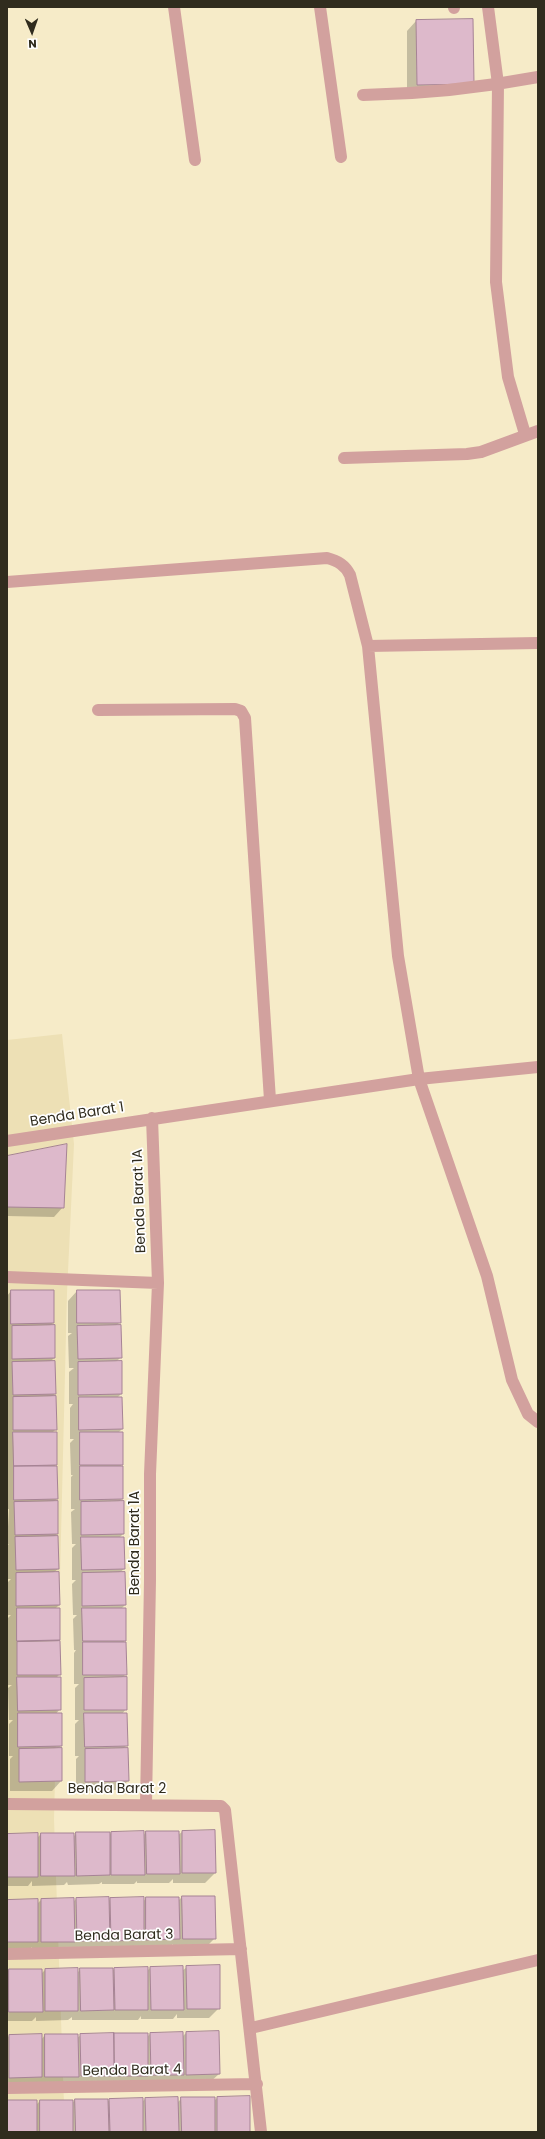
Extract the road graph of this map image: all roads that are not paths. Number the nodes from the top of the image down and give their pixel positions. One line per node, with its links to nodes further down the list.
1 (174, 7): 8 (street)
2 (320, 7): 7 (street)
3 (488, 7): 5 (street)
4 (538, 77): 5 (street)
5 (498, 84): 6 (street); 10 (street)
6 (363, 95)
7 (341, 157)
8 (195, 160)
9 (538, 431): 10 (street)
10 (525, 434): 11 (street)
11 (344, 458)
12 (7, 582): 14 (street)
13 (538, 643): 14 (street)
14 (368, 646): 17 (street)
15 (98, 710): 18 (street)
16 (538, 1067): 17 (street, Benda Barat 1)
17 (420, 1079): 18 (street, Benda Barat 1); 23 (street)
18 (270, 1100): 19 (street, Benda Barat 1)
19 (152, 1118): 20 (street, Benda Barat 1); 22 (street, Benda Barat 1A)
20 (7, 1141)
21 (7, 1277): 22 (street)
22 (158, 1283): 25 (street, Benda Barat 1A)
23 (538, 1422)
24 (7, 1804): 25 (street, Benda Barat 2)
25 (146, 1804): 26 (street, Benda Barat 2)
26 (241, 1949): 27 (street, Benda Barat 3); 29 (street)
27 (7, 1954)
28 (538, 1960): 29 (street)
29 (251, 2028): 30 (street)
30 (257, 2084): 31 (street, Benda Barat 4); 32 (street)
31 (7, 2088)
32 (261, 2132)

